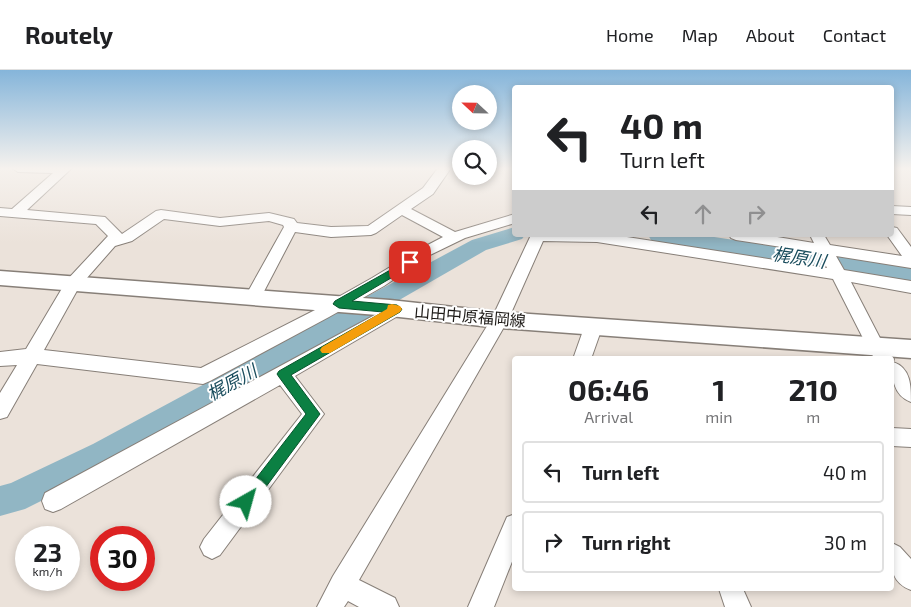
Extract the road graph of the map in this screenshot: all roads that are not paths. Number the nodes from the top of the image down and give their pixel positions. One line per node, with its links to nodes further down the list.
1 (38, 193): 7 (street)
2 (425, 193): 3 (street)
3 (402, 209): 9 (street); 15 (street)
4 (894, 210): 5 (street)
5 (911, 211)
6 (0, 212): 7 (street)
7 (16, 213): 16 (street)
8 (512, 219): 15 (street)
9 (291, 227): 16 (street); 24 (street)
10 (894, 234): 18 (street)
11 (538, 237): 27 (street)
12 (597, 237): 20 (street)
13 (748, 237): 17 (street)
14 (818, 237): 17 (street)
15 (455, 238): 25 (street)
16 (112, 242): 22 (street)
17 (824, 250): 19 (street); 20 (street)
18 (911, 258)
19 (911, 263)
20 (839, 275): 23 (street); 30 (street)
21 (0, 278): 22 (main road, 山田中原福岡線)
22 (73, 284): 24 (main road, 山田中原福岡線); 31 (street)
23 (911, 287)
24 (253, 297): 25 (main road, 山田中原福岡線)
25 (346, 304): 26 (main road, 山田中原福岡線); 31 (street)
26 (393, 308): 27 (main road, 山田中原福岡線); 35 (street)
27 (500, 320): 28 (main road, 山田中原福岡線); 45 (street)
28 (594, 325): 30 (main road, 山田中原福岡線); 32 (street)
29 (911, 349): 30 (main road, 山田中原福岡線)
30 (880, 352)
31 (32, 356): 33 (street); 37 (street)
32 (583, 356)
33 (0, 359)
34 (894, 372): 36 (street)
35 (283, 374): 40 (street); 42 (street)
36 (911, 394)
37 (0, 411)
38 (894, 437): 39 (street)
39 (911, 438)
40 (53, 501)
41 (512, 532): 49 (street)
42 (212, 547)
43 (894, 558): 44 (street)
44 (911, 578)
45 (342, 585): 47 (street); 48 (street)
46 (732, 591): 50 (street)
47 (330, 607)
48 (386, 607)
49 (482, 607)
50 (738, 607)

